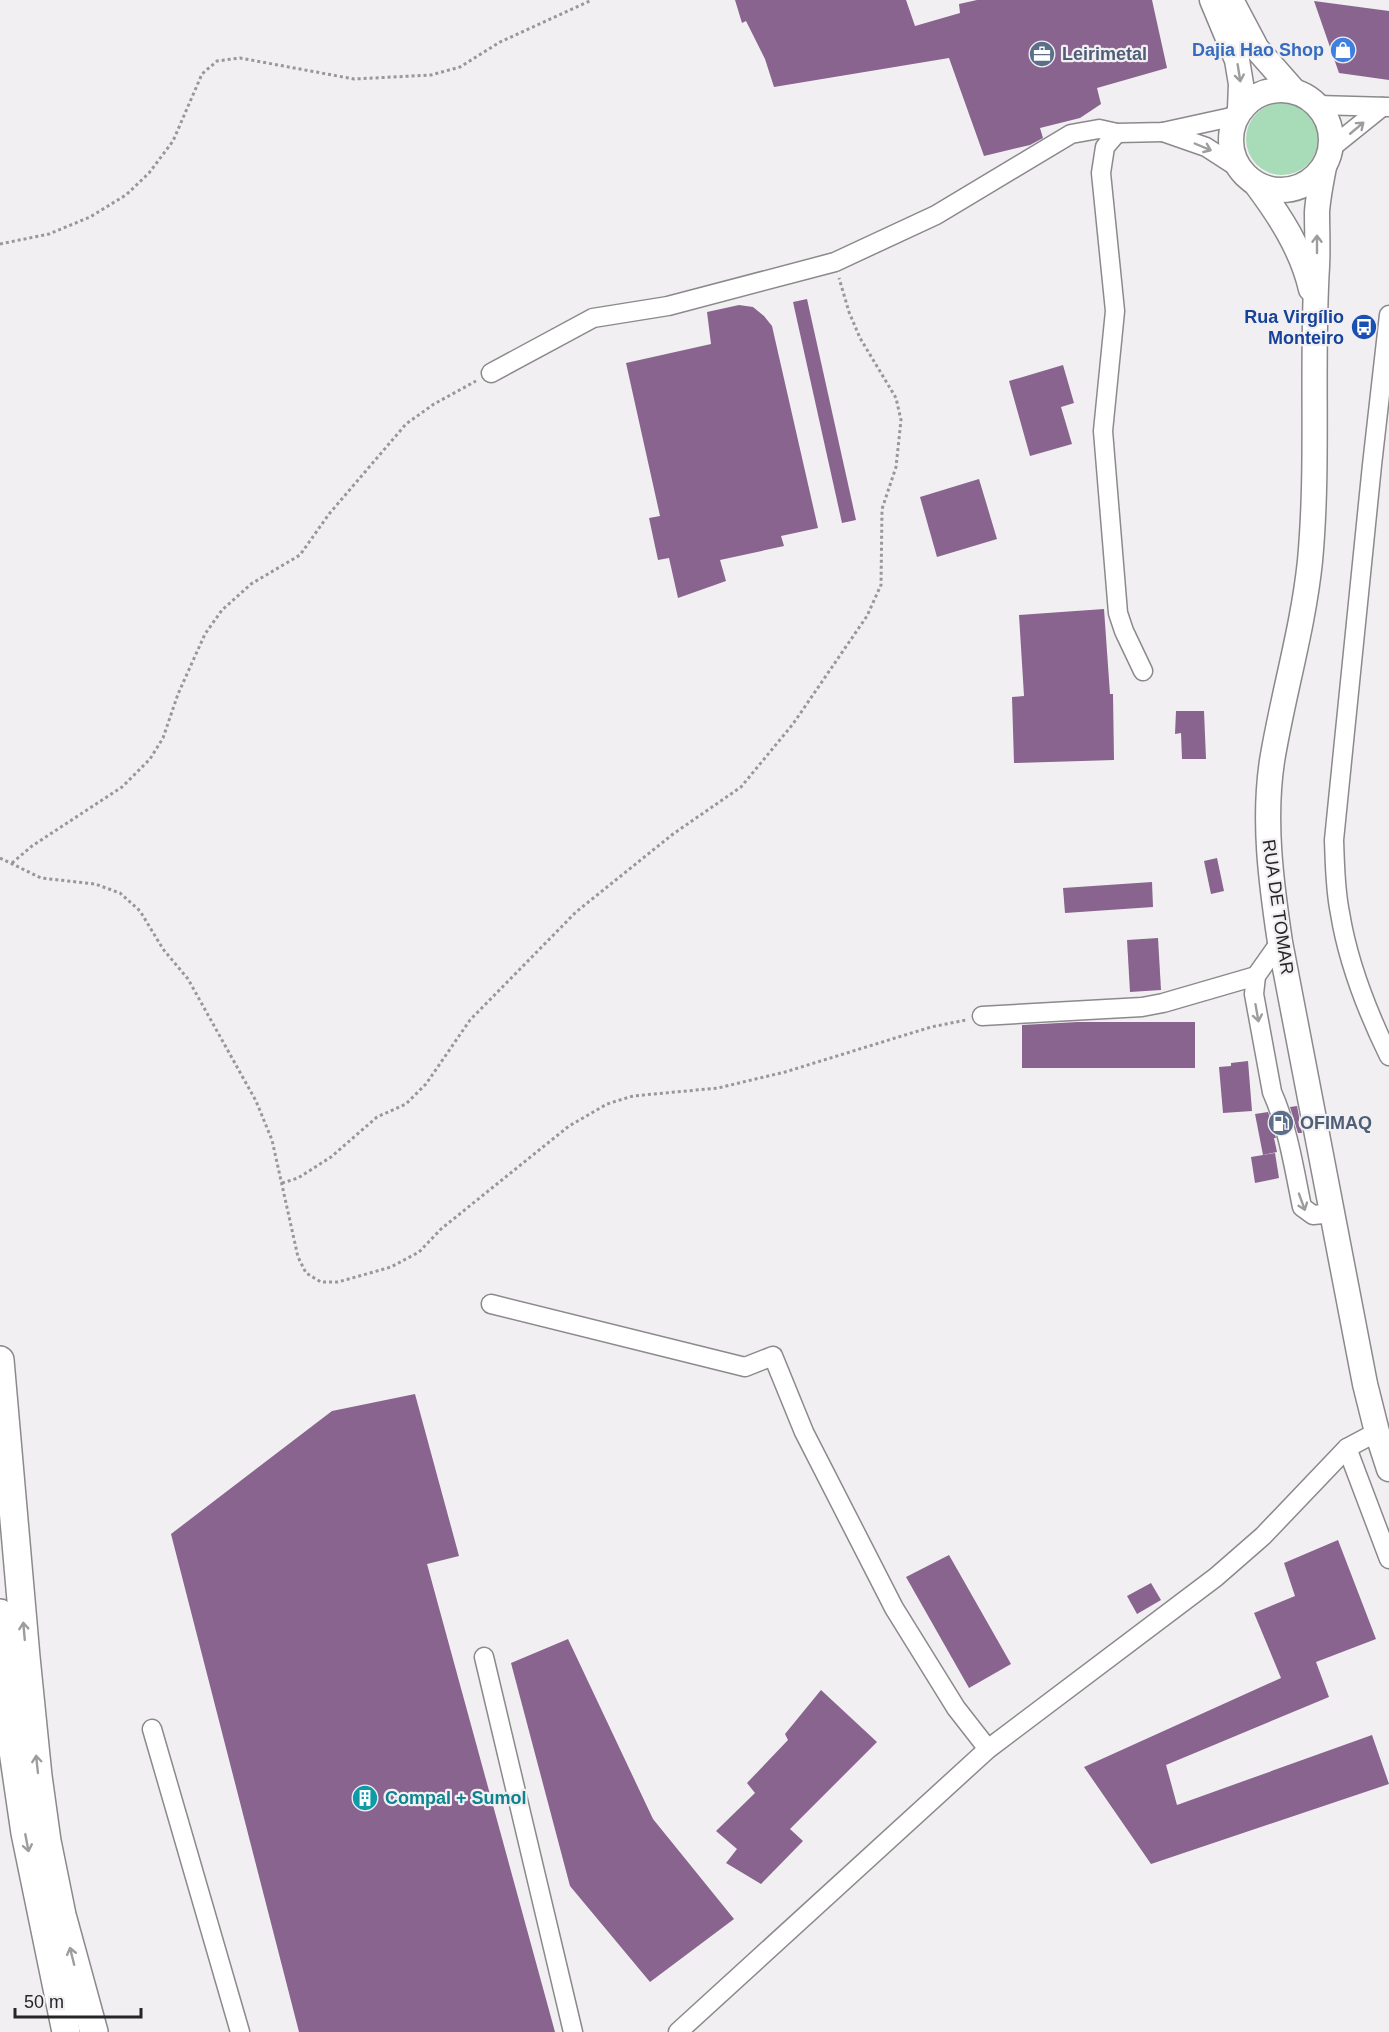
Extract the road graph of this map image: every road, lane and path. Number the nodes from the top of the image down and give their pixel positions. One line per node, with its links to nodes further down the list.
1 (592, 0): 12 (path)
2 (1212, 0): 7 (main road, RUA DE TOMAR, one-way to 7)
3 (1231, 0): 4 (main road)
4 (1294, 91): 5 (main road); 7 (main road)
5 (1317, 105): 6 (street); 10 (main road, RUA DE TOMAR)
6 (1385, 107): 10 (street, one-way to 6)
7 (1238, 113): 8 (street); 11 (main road, RUA DE TOMAR)
8 (1163, 132): 9 (street); 11 (street, one-way to 11)
9 (1117, 133): 13 (street); 17 (street)
10 (1327, 158): 11 (main road); 14 (main road, RUA DE TOMAR, one-way to 10)
11 (1248, 177): 14 (main road, RUA DE TOMAR)
12 (0, 244)
13 (835, 262): 16 (street); 24 (path)
14 (1314, 303): 20 (main road, RUA DE TOMAR)
15 (1389, 315): 23 (street)
16 (491, 374): 19 (path)
17 (1143, 671)
18 (0, 858): 19 (path)
19 (11, 864): 24 (path)
20 (1280, 942): 21 (street); 25 (main road, RUA DE TOMAR)
21 (1256, 976): 22 (street); 25 (street, one-way to 25)
22 (982, 1016): 24 (path)
23 (1388, 1053)
24 (282, 1183)
25 (1333, 1213): 28 (main road, RUA DE TOMAR)
26 (491, 1304): 35 (street)
27 (0, 1360): 39 (highway, one-way to 27)
28 (1377, 1432): 29 (street); 30 (main road, RUA DE TOMAR)
29 (1347, 1448): 31 (street); 35 (street)
30 (1389, 1469)
31 (1389, 1559)
32 (0, 1613): 36 (highway, one-way to 36)
33 (484, 1657): 41 (street)
34 (152, 1729): 40 (street)
35 (988, 1749): 42 (street)
36 (52, 1962): 37 (highway); 38 (highway)
37 (66, 2032)
38 (76, 2032)
39 (94, 2032)
40 (240, 2032)
41 (573, 2032)
42 (678, 2032)

